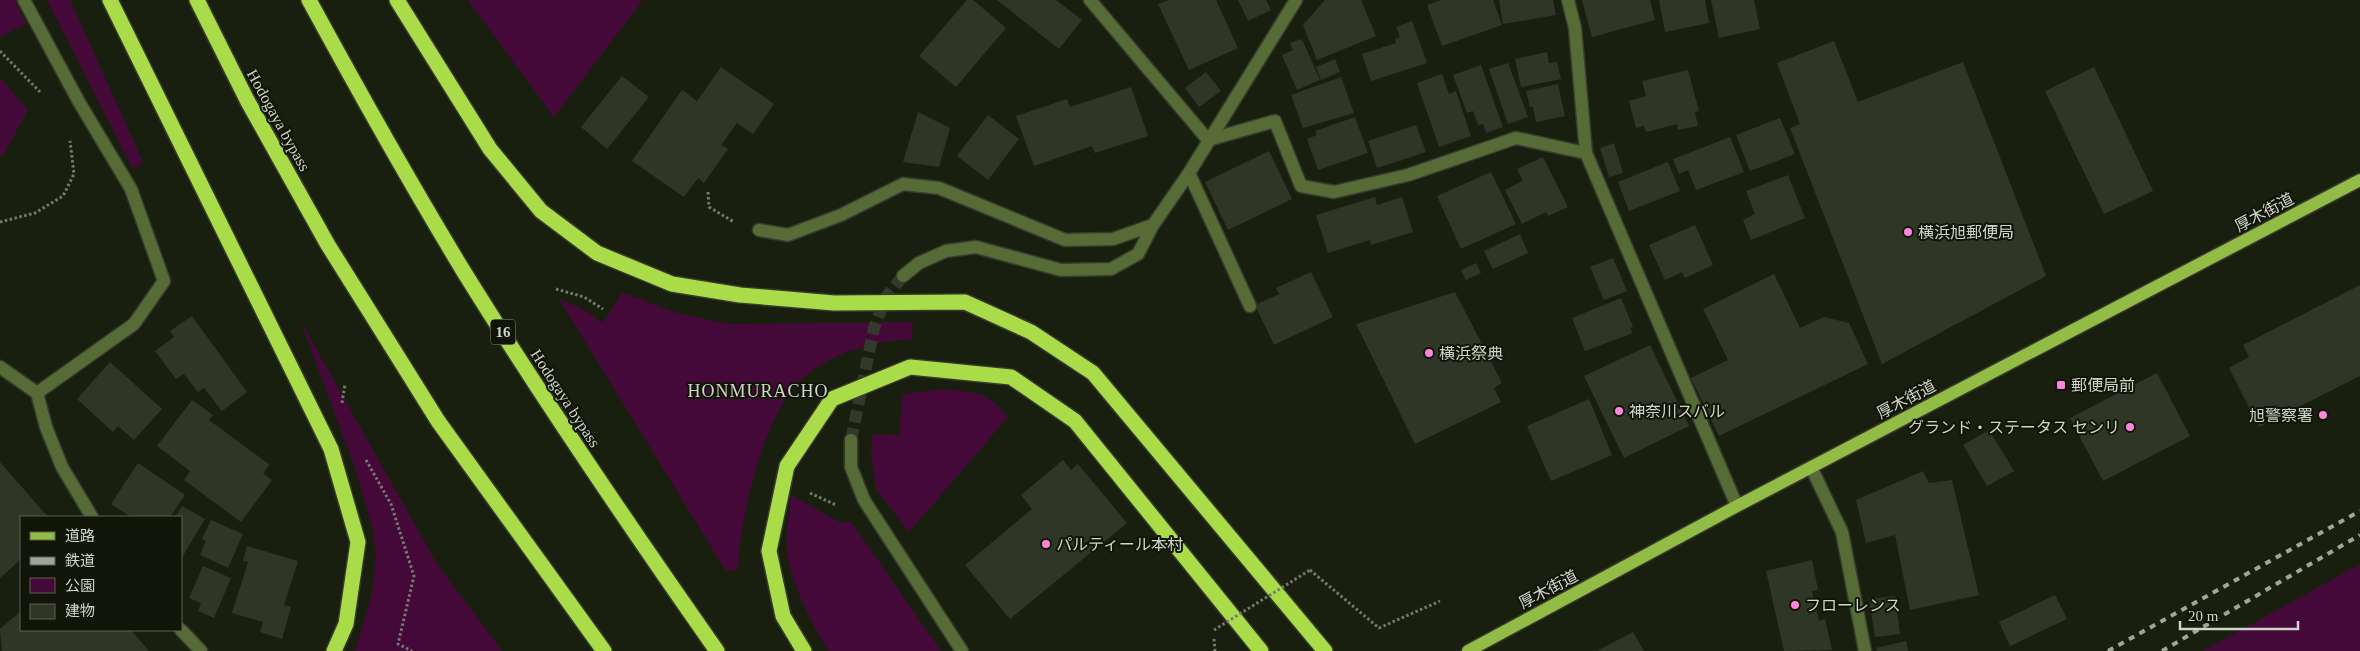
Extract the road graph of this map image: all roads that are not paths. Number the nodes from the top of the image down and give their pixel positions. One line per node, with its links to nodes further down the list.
1 (24, 0): 18 (street)
2 (110, 0): 25 (highway)
3 (197, 0): 26 (highway, Hodogaya bypass)
4 (309, 0): 27 (highway, Hodogaya bypass / 16)
5 (397, 0): 31 (highway)
6 (1090, 0): 9 (street)
7 (1296, 0): 9 (street)
8 (1568, 0): 10 (street)
9 (1208, 140): 10 (street); 11 (street)
10 (1586, 153): 21 (street)
11 (1189, 173): 13 (street); 16 (street)
12 (2360, 180): 20 (main road, 厚木街道)
13 (1153, 225): 14 (street); 15 (street)
14 (759, 230)
15 (903, 276)
16 (1250, 306)
17 (0, 367): 18 (street)
18 (37, 393): 22 (street)
19 (851, 440): 29 (street)
20 (1812, 467): 21 (main road, 厚木街道); 33 (street)
21 (1737, 506): 32 (main road, 厚木街道)
22 (91, 516)
23 (182, 631): 24 (street)
24 (201, 651)
25 (334, 651)
26 (604, 651)
27 (718, 651)
28 (804, 651): 30 (highway)
29 (962, 651)
30 (1261, 651)
31 (1325, 651)
32 (1468, 651)
33 (1865, 651)

